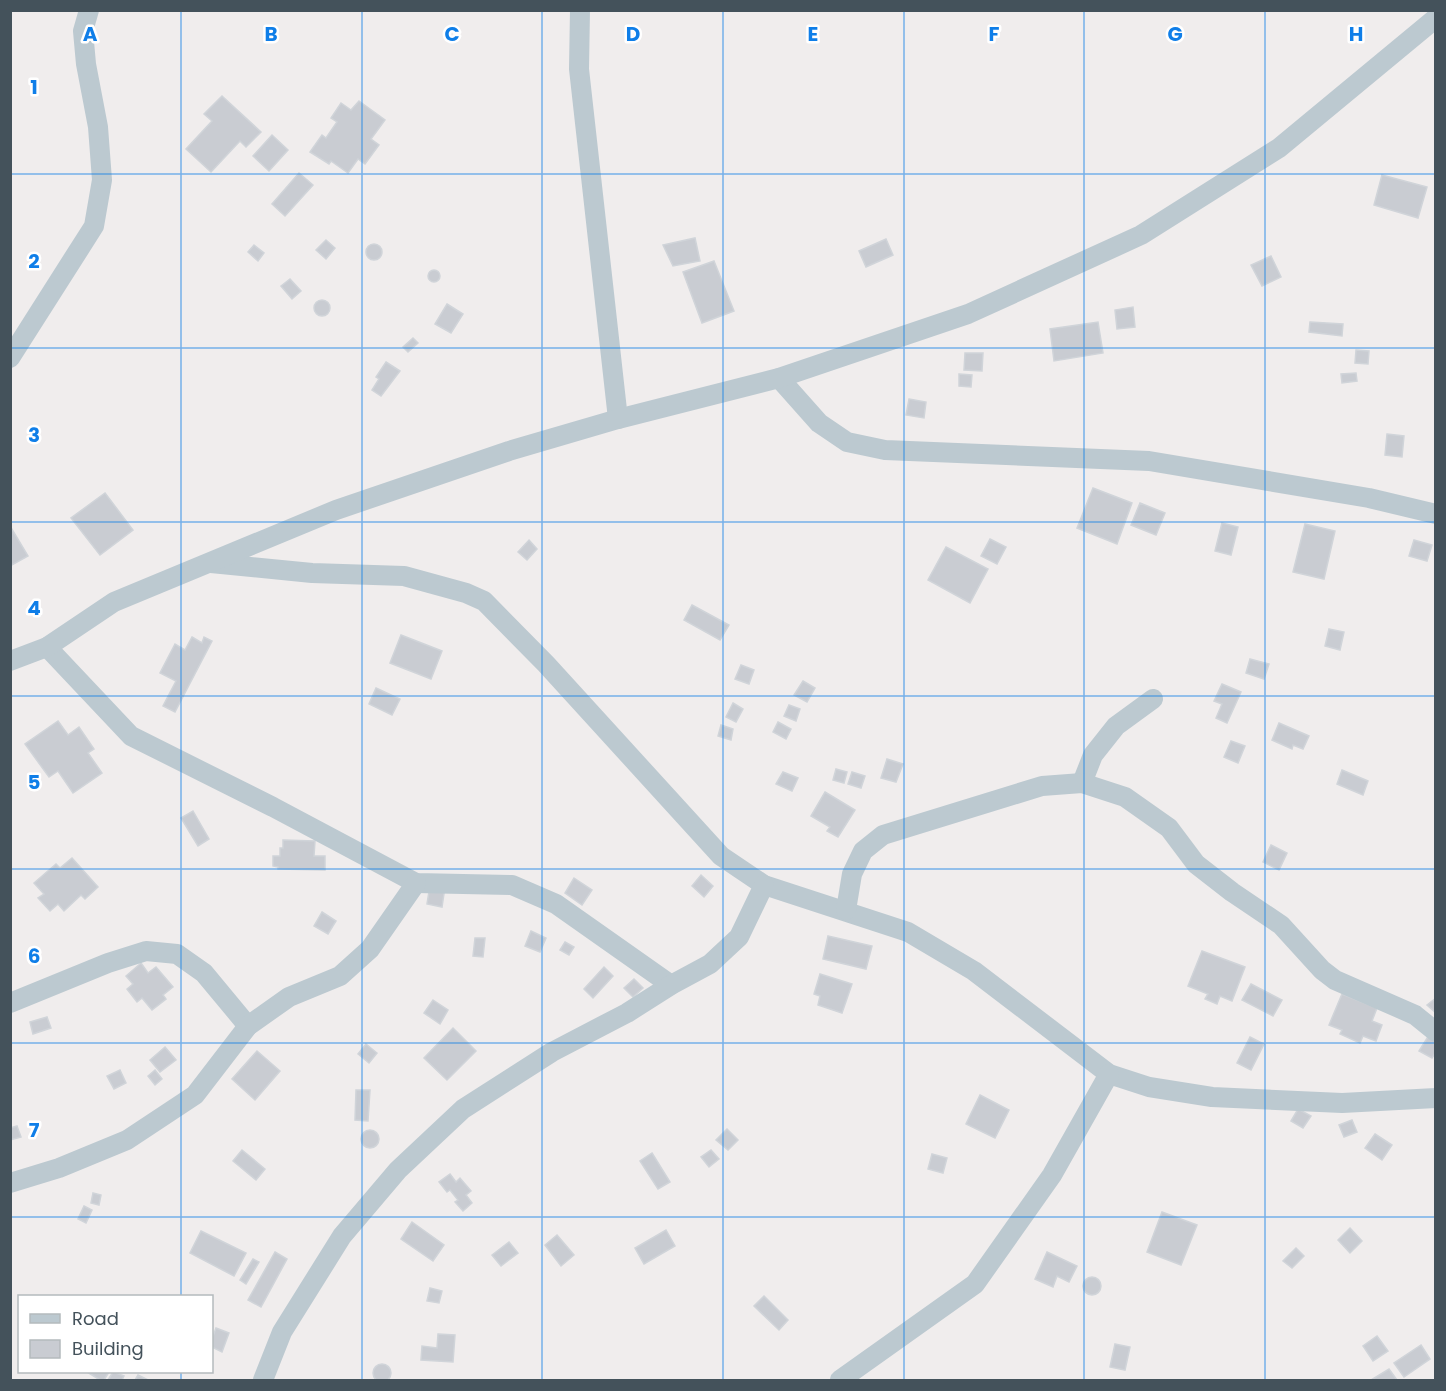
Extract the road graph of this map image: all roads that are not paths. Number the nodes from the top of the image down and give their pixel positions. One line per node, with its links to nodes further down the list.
1 (89, 10): 4 (street)
2 (580, 10): 6 (street)
3 (1436, 18): 5 (street)
4 (10, 358)
5 (779, 378): 6 (street); 7 (street)
6 (618, 418): 8 (street)
7 (1436, 514)
8 (209, 563): 9 (street); 14 (street)
9 (47, 647): 10 (street); 13 (street)
10 (10, 661)
11 (1153, 699): 12 (street)
12 (1082, 783): 15 (street); 19 (street)
13 (416, 883): 16 (street); 18 (street)
14 (764, 885): 15 (street); 16 (street)
15 (846, 910): 20 (street)
16 (671, 985): 23 (street)
17 (10, 1003): 18 (street)
18 (248, 1026): 22 (street)
19 (1436, 1032)
20 (1109, 1074): 21 (street); 24 (street)
21 (1436, 1098)
22 (10, 1183)
23 (263, 1380)
24 (840, 1380)

